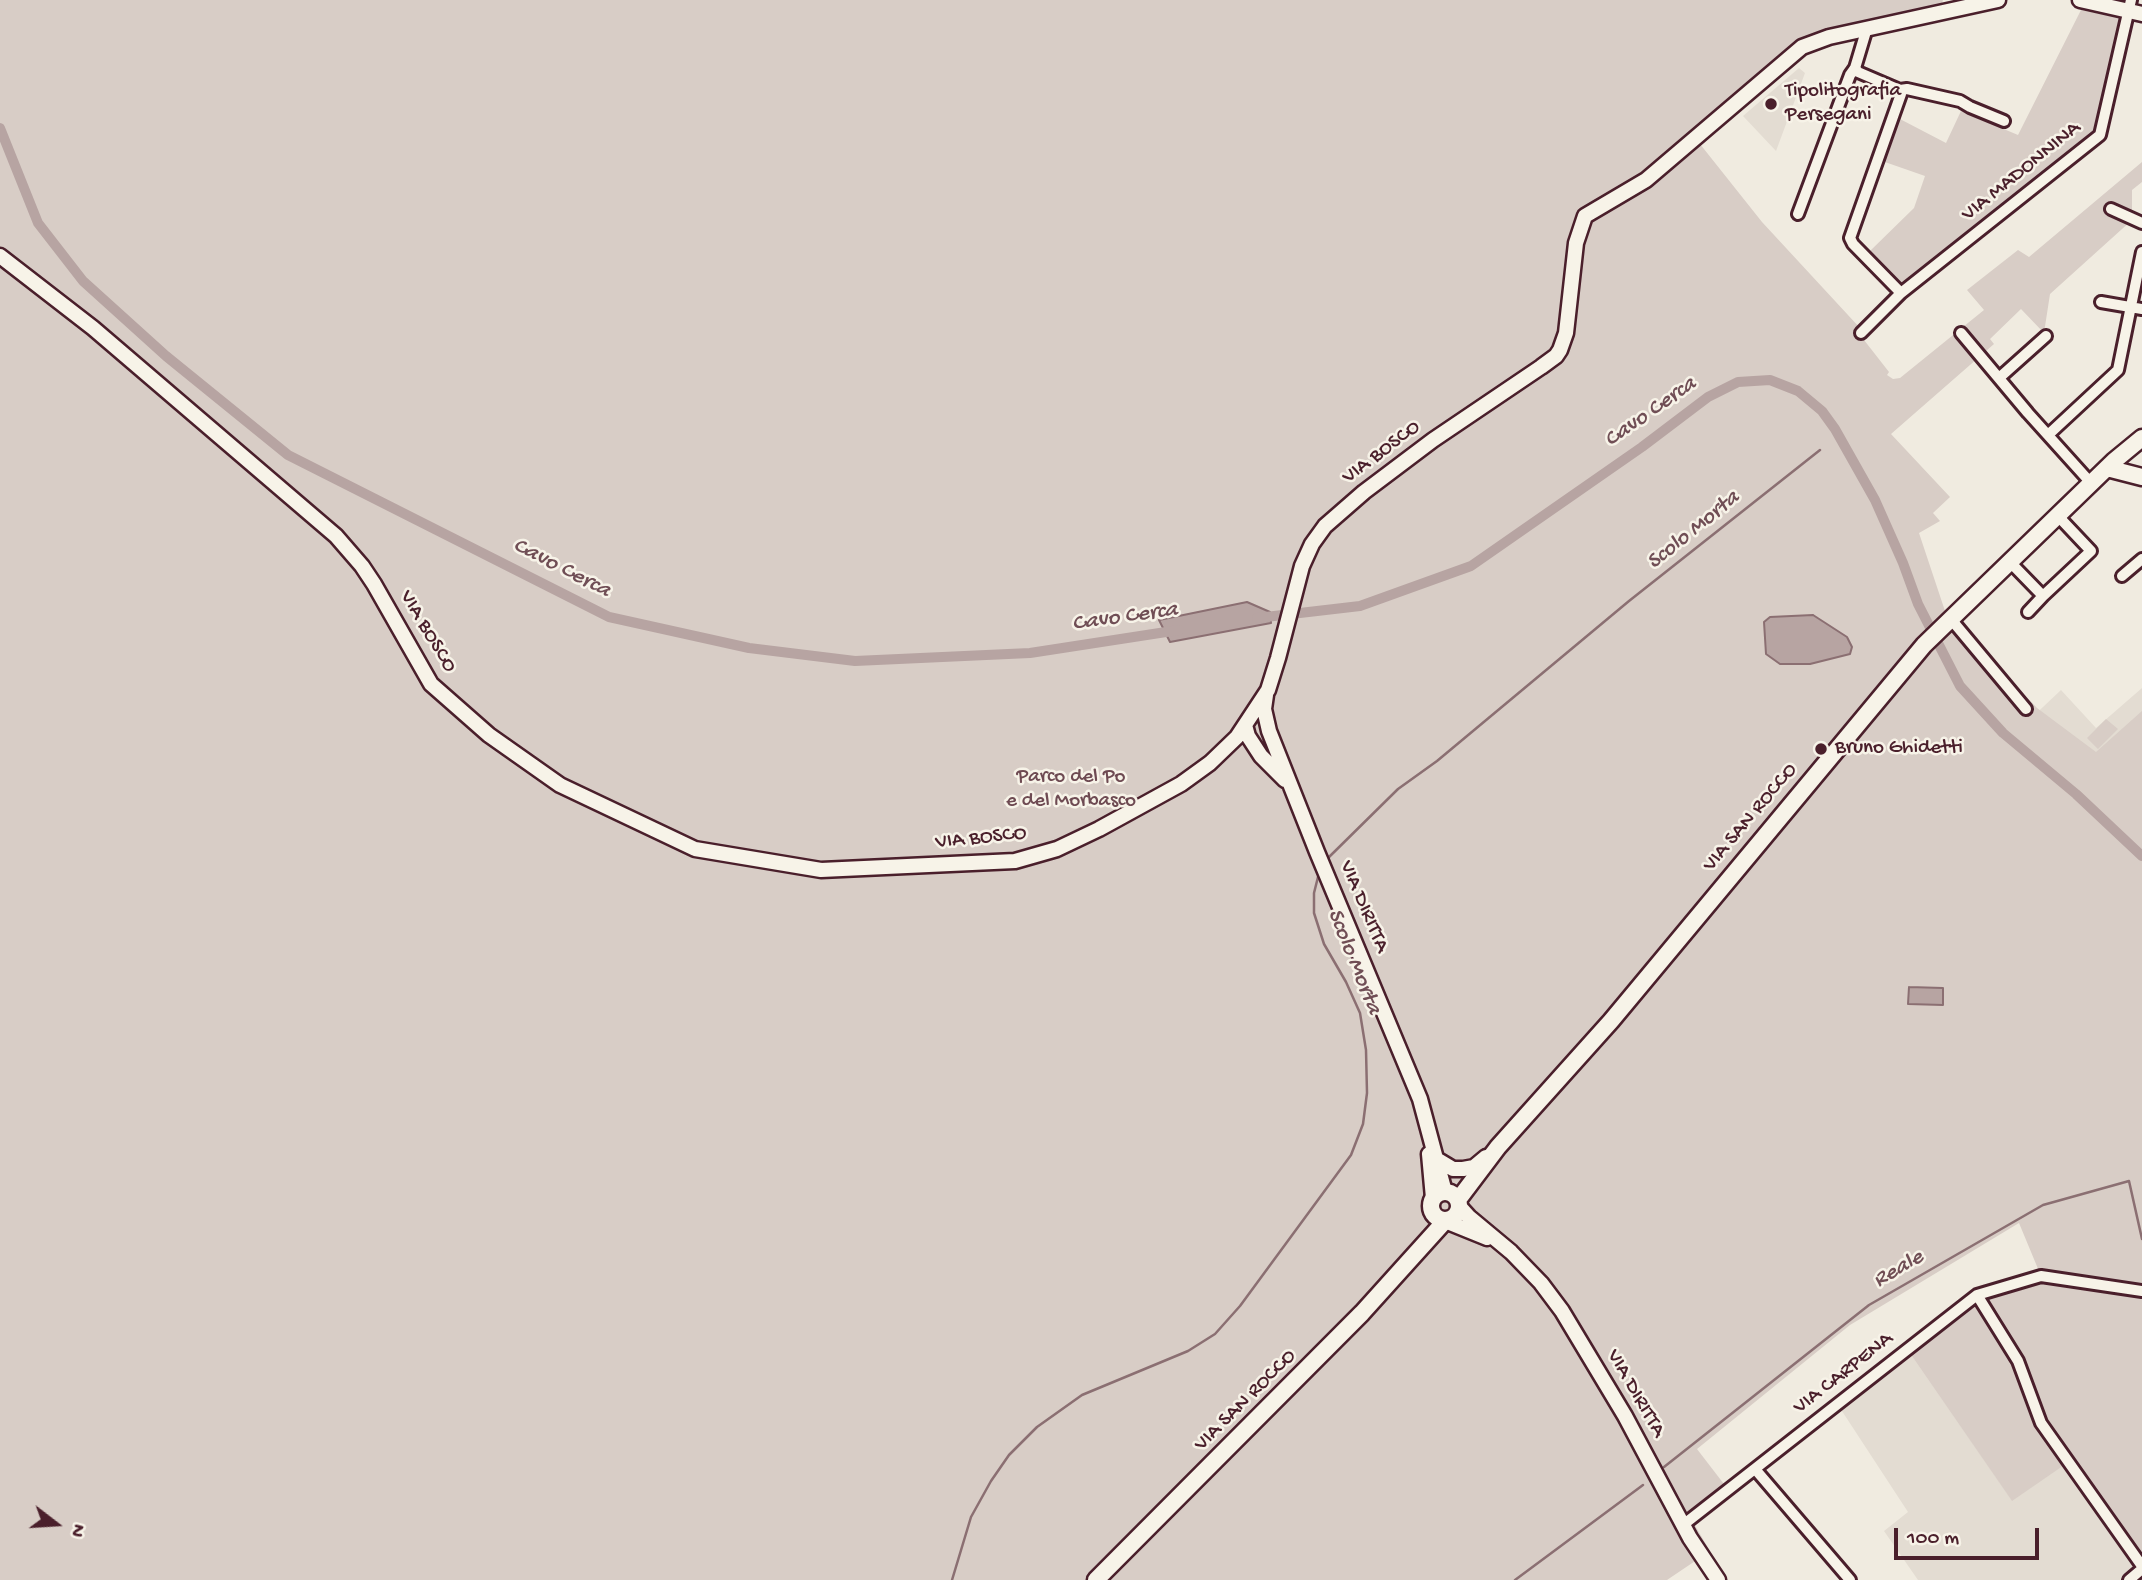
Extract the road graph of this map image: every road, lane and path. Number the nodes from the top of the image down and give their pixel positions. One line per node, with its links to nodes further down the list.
1 (1994, 0): 3 (street, VIA BOSCO)
2 (2081, 0): 4 (street)
3 (1964, 3): 5 (street, VIA BOSCO)
4 (2134, 8): 14 (street, VIA MADONNINA)
5 (1867, 28): 6 (street); 33 (street, VIA BOSCO)
6 (1855, 68): 7 (street); 10 (street)
7 (1900, 90): 8 (street); 14 (street)
8 (2004, 121)
9 (2111, 209): 11 (street)
10 (1798, 214)
11 (2142, 223)
12 (2142, 252): 16 (street)
13 (0, 256): 37 (street, VIA BOSCO)
14 (1901, 293): 17 (street, VIA MADONNINA)
15 (2101, 302): 16 (street)
16 (2136, 308): 21 (street)
17 (1861, 333)
18 (1961, 333): 20 (street)
19 (2046, 336): 20 (street)
20 (1999, 378): 21 (street)
21 (2048, 435): 25 (street)
22 (2142, 438): 23 (main road, VIA SAN ROCCO)
23 (2107, 468): 24 (main road); 25 (main road, VIA SAN ROCCO)
24 (2142, 477)
25 (2091, 483): 26 (main road, VIA SAN ROCCO)
26 (2057, 515): 27 (main road, VIA SAN ROCCO); 30 (street)
27 (2009, 561): 30 (street); 32 (main road, VIA SAN ROCCO)
28 (2140, 565): 29 (street)
29 (2122, 576)
30 (2043, 596): 31 (street)
31 (2028, 612)
32 (1948, 620): 34 (street); 41 (main road, VIA SAN ROCCO)
33 (1268, 690): 35 (street, VIA BOSCO); 36 (street, VIA DIRITTA)
34 (2026, 709)
35 (1245, 725): 36 (street); 37 (street, VIA BOSCO); 38 (street, VIA DIRITTA)
36 (1269, 731): 39 (street, VIA DIRITTA)
37 (1220, 754): 38 (street)
38 (1261, 756): 39 (street, VIA DIRITTA)
39 (1292, 789): 40 (street, VIA DIRITTA)
40 (1426, 1118): 42 (street, VIA DIRITTA); 44 (street, VIA DIRITTA)
41 (1498, 1147): 43 (street, VIA SAN ROCCO); 44 (main road, VIA SAN ROCCO)
42 (1437, 1160): 43 (street); 44 (street, VIA DIRITTA)
43 (1474, 1167): 44 (main road, VIA SAN ROCCO)
44 (1449, 1199): 45 (main road, VIA SAN ROCCO); 45 (main road); 46 (street, VIA DIRITTA)
45 (1440, 1219): 46 (street, VIA DIRITTA); 52 (main road, VIA SAN ROCCO)
46 (1498, 1243): 50 (street, VIA DIRITTA)
47 (2142, 1292): 48 (street, VIA CARPENA)
48 (1977, 1295): 49 (street, VIA CARPENA); 51 (street)
49 (1755, 1469): 50 (street, VIA CARPENA); 54 (street)
50 (1683, 1525): 53 (street, VIA DIRITTA)
51 (2142, 1567): 55 (street)
52 (1097, 1580)
53 (1718, 1580)
54 (1850, 1580)
55 (2129, 1580)

